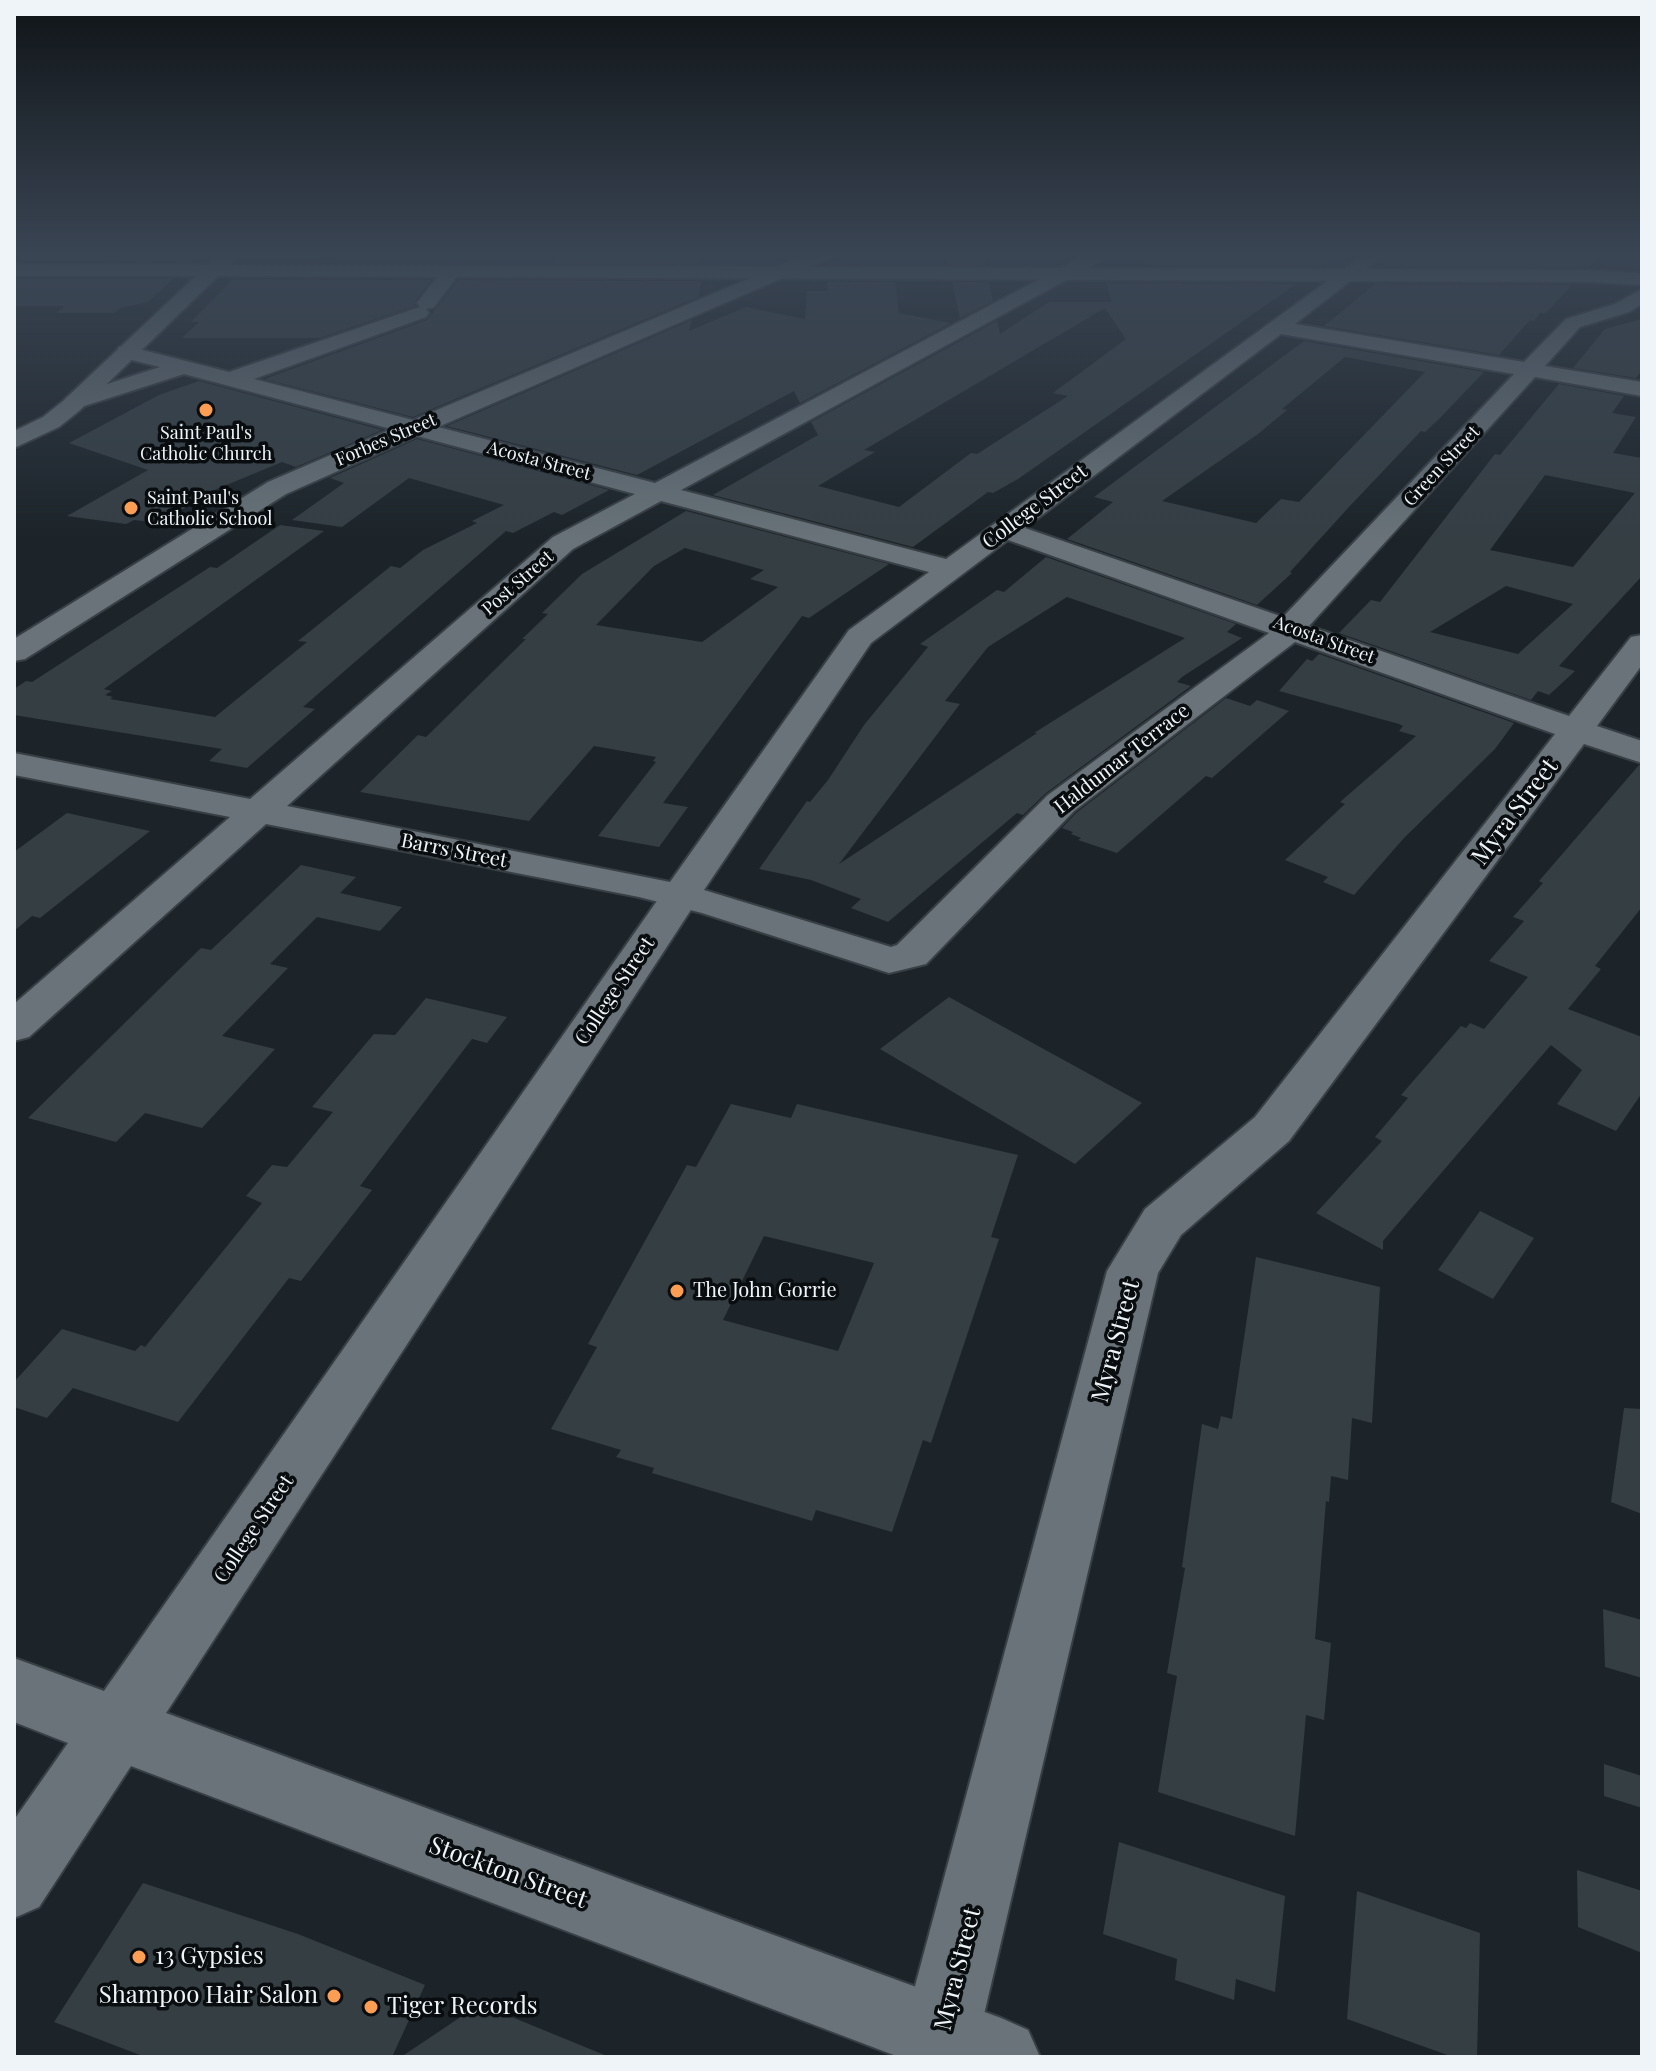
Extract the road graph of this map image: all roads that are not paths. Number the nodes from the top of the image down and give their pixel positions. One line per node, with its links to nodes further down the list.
1 (129, 350): 8 (street)
2 (310, 350): 11 (street)
3 (598, 350): 14 (street, Forbes Street)
4 (921, 350): 16 (street, Post Street)
5 (1246, 350): 17 (street, College Street)
6 (1411, 350): 10 (street)
7 (1550, 350): 10 (street, Green Street)
8 (127, 352): 9 (street, Acosta Street); 13 (street)
9 (183, 367): 11 (street, Acosta Street); 13 (street)
10 (1532, 370): 12 (street); 19 (street, Green Street)
11 (231, 379): 14 (street, Acosta Street)
12 (1642, 389)
13 (75, 402): 15 (street)
14 (414, 428): 16 (street, Acosta Street); 21 (street, Forbes Street)
15 (14, 441)
16 (654, 492): 18 (street, Acosta Street); 25 (street, Post Street)
17 (1005, 530): 18 (street, College Street); 19 (street, Acosta Street)
18 (950, 569): 26 (street, College Street)
19 (1291, 628): 22 (street, Acosta Street); 27 (street, Haldumar Terrace)
20 (1642, 644): 22 (street, Myra Street)
21 (14, 652)
22 (1578, 730): 23 (street, Acosta Street); 32 (street, Myra Street)
23 (1642, 753)
24 (14, 764): 25 (street, Barrs Street)
25 (257, 812): 26 (street, Barrs Street); 28 (street, Post Street)
26 (680, 896): 27 (street, Barrs Street); 30 (street, College Street)
27 (889, 960)
28 (14, 1027)
29 (14, 1690): 30 (street, Stockton Street)
30 (119, 1729): 31 (street, College Street); 32 (street, Stockton Street)
31 (14, 1882)
32 (959, 2050)

